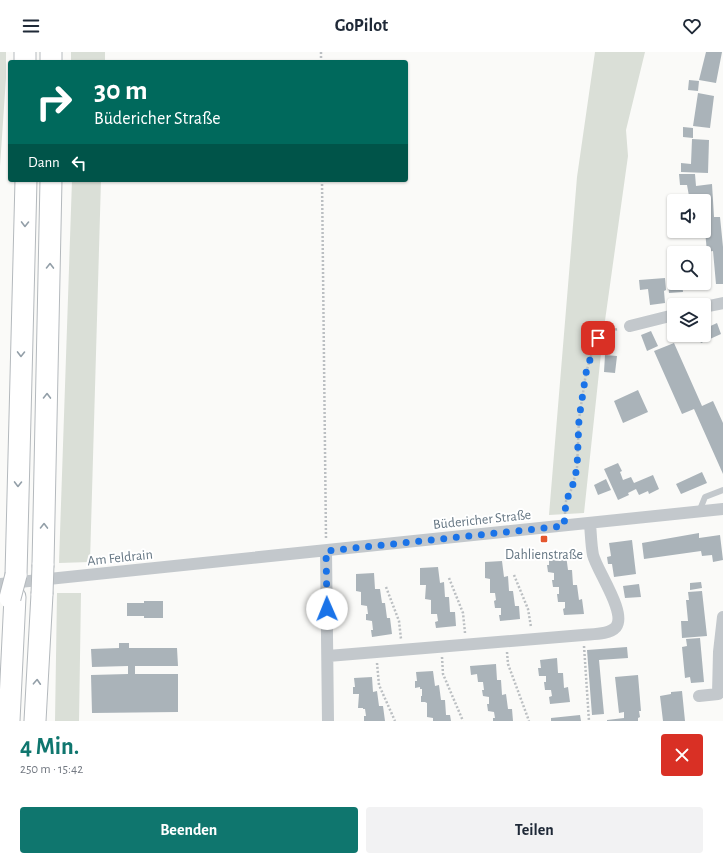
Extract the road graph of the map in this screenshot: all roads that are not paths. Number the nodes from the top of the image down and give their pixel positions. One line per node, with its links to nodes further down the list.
1 (26, 182): 13 (highway, one-way to 13)
2 (52, 182): 19 (highway, one-way to 2, bridge)
3 (723, 302): 4 (street)
4 (711, 305)
5 (667, 317): 6 (street)
6 (630, 326)
7 (723, 490): 9 (lane)
8 (723, 509): 9 (street, Büdericher Straße)
9 (699, 512): 10 (street, Büdericher Straße)
10 (590, 524): 11 (street, Büdericher Straße); 15 (street)
11 (326, 551): 12 (street, Büdericher Straße); 15 (street)
12 (244, 559): 13 (street, Am Feldrain)
13 (11, 585): 16 (highway); 18 (highway)
14 (723, 617): 17 (street)
15 (328, 656): 20 (street)
16 (0, 678)
17 (699, 696)
18 (9, 721)
19 (35, 721)
20 (328, 721)

